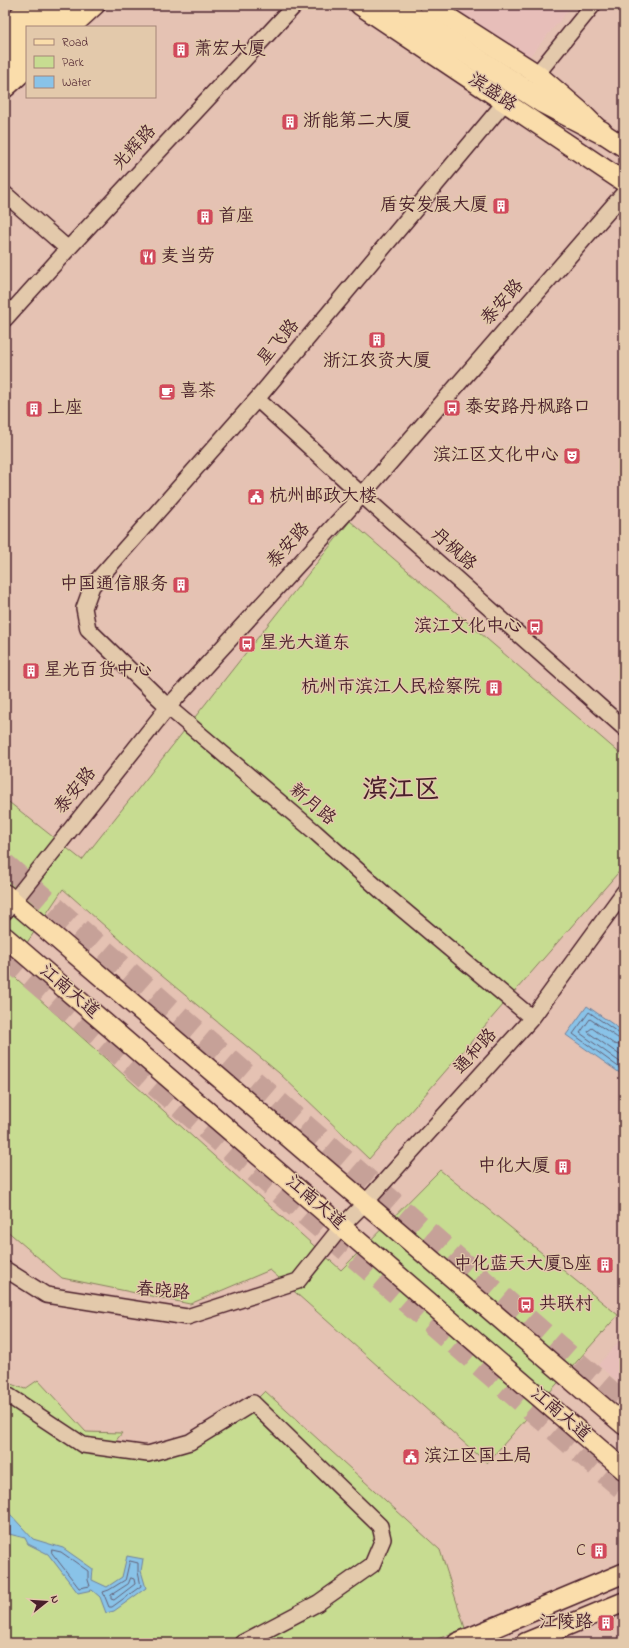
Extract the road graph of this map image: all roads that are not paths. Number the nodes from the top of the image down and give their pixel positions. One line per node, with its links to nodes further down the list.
1 (30, 5): 14 (main road)
2 (48, 5): 10 (highway)
3 (68, 5): 12 (highway)
4 (95, 5): 13 (main road)
5 (295, 5): 27 (street, 光辉路)
6 (360, 5): 21 (main road, 滨盛路)
7 (393, 5): 22 (highway)
8 (429, 5): 19 (main road)
9 (594, 5): 19 (street)
10 (26, 26)
11 (26, 26): 15 (highway)
12 (47, 26)
13 (72, 26)
14 (5, 30)
15 (5, 47)
16 (26, 47): 17 (highway)
17 (5, 68)
18 (26, 69): 20 (main road)
19 (537, 74): 22 (main road)
20 (5, 88)
21 (505, 102): 24 (main road, 滨盛路); 29 (street, 星飞路)
22 (601, 132): 23 (main road)
23 (624, 147)
24 (624, 182)
25 (624, 192): 30 (street, 泰安路)
26 (5, 194): 27 (street)
27 (68, 249): 28 (street, 光辉路)
28 (5, 319)
29 (257, 399): 30 (street, 丹枫路); 31 (street, 星飞路)
30 (362, 495): 32 (street, 泰安路); 33 (street, 丹枫路)
31 (84, 608): 32 (street, 新月路)
32 (168, 707): 35 (street, 泰安路); 37 (street, 新月路)
33 (624, 728)
34 (624, 892): 37 (street, 通和路)
35 (8, 902): 38 (main road, 江南大道)
36 (5, 937): 39 (main road, 江南大道)
37 (532, 1018): 38 (street, 通和路)
38 (365, 1203): 39 (street, 通和路); 42 (main road, 江南大道)
39 (342, 1226): 40 (street, 春晓路); 43 (main road, 江南大道)
40 (5, 1269)
41 (5, 1395): 46 (street)
42 (624, 1425)
43 (624, 1470)
44 (624, 1573): 47 (main road)
45 (624, 1602): 48 (main road)
46 (242, 1643)
47 (457, 1643)
48 (525, 1643)

